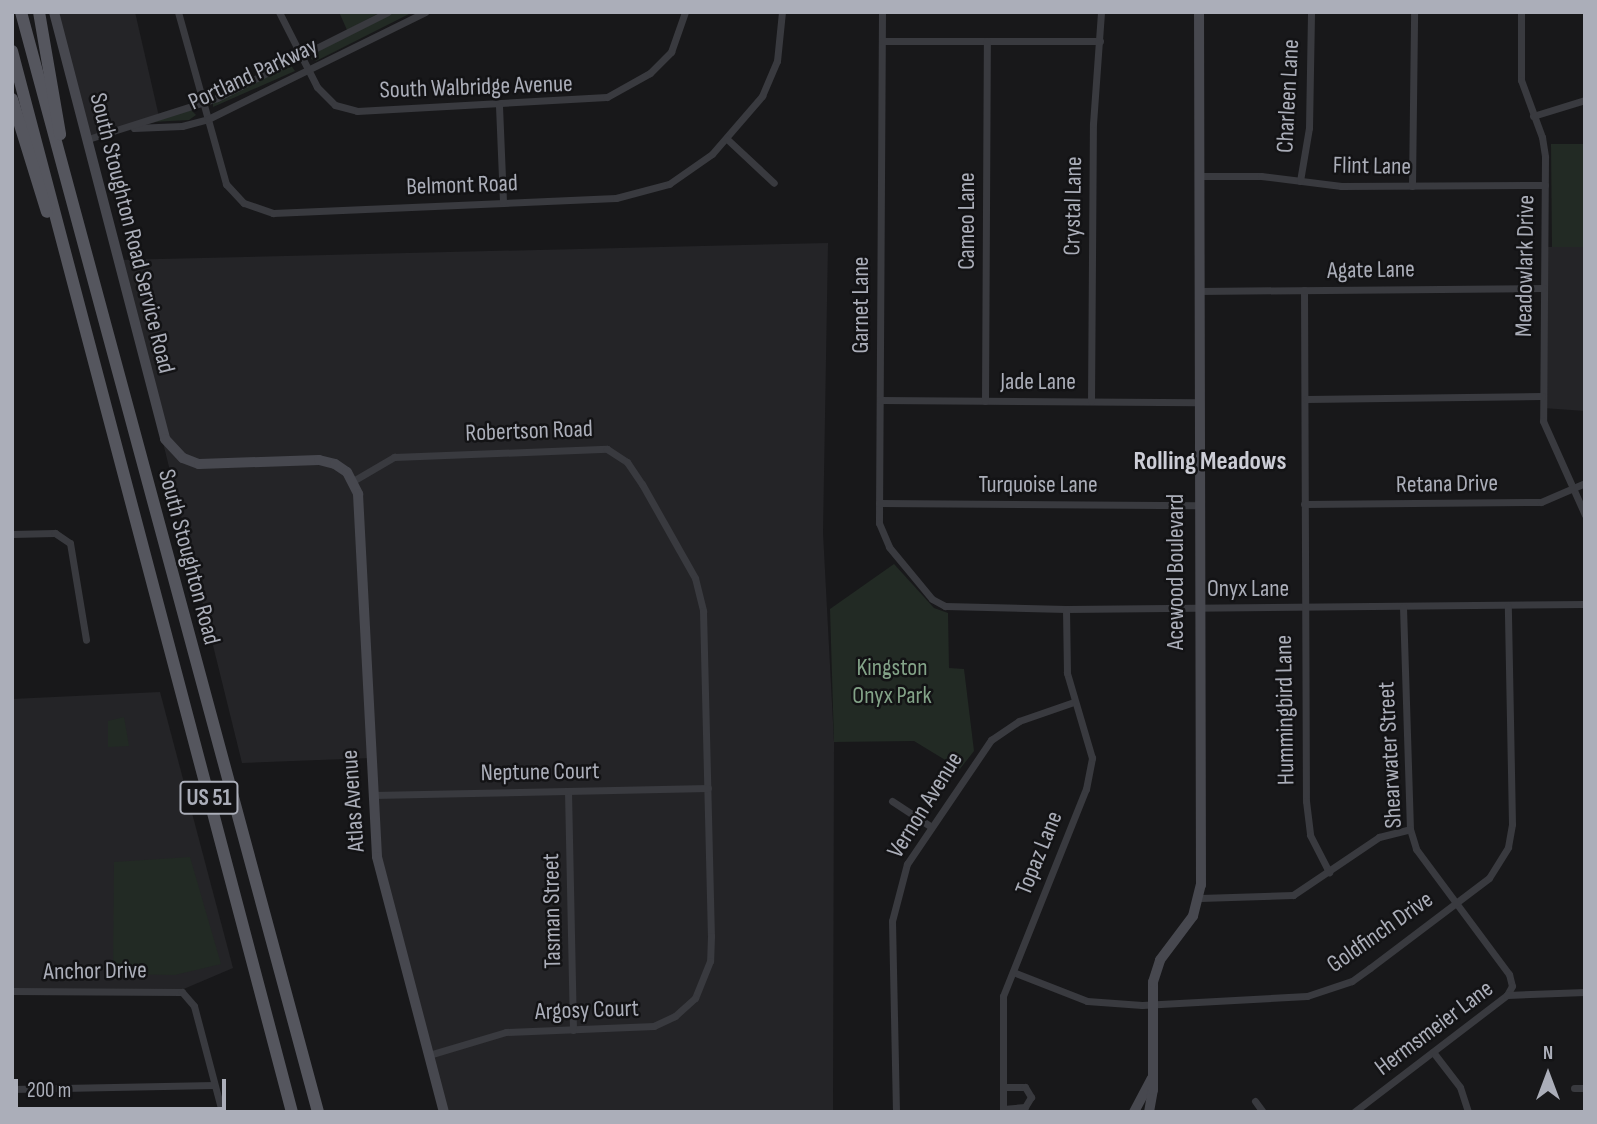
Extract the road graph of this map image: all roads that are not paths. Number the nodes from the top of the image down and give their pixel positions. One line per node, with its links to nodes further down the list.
1 (21, 12): 31 (main road, South Stoughton Road / US 51)
2 (39, 12): 31 (main road)
3 (54, 12): 29 (street, South Stoughton Road Service Road)
4 (178, 12): 24 (street, Belmont Road)
5 (279, 12): 20 (street, South Walbridge Avenue)
6 (387, 12): 20 (street, Portland Parkway)
7 (425, 12): 21 (street, Portland Parkway)
8 (685, 12): 25 (street, South Walbridge Avenue)
9 (782, 12): 30 (street, Belmont Road)
10 (882, 12): 16 (street, Garnet Lane)
11 (1101, 12): 18 (street, Crystal Lane)
12 (1199, 12): 32 (street, Acewood Boulevard)
13 (1311, 12): 33 (street, Charleen Lane)
14 (1414, 12): 36 (street)
15 (1521, 12): 26 (street, Meadowlark Drive)
16 (882, 41): 17 (street); 44 (street, Garnet Lane)
17 (986, 41): 18 (street); 45 (street, Cameo Lane)
18 (1100, 41): 46 (street, Crystal Lane)
19 (12, 51): 41 (main road, South Stoughton Road / US 51)
20 (300, 57): 21 (street, South Walbridge Avenue); 24 (street, Portland Parkway)
21 (307, 71): 25 (street, South Walbridge Avenue); 27 (street, Portland Parkway)
22 (12, 99): 41 (main road)
23 (1585, 100): 26 (street)
24 (203, 103): 27 (street, Belmont Road); 28 (street, Portland Parkway)
25 (499, 106): 37 (street)
26 (1534, 116): 35 (street, Meadowlark Drive)
27 (208, 119): 28 (street, Portland Parkway); 37 (street, Belmont Road)
28 (130, 129): 29 (street, Portland Parkway)
29 (88, 139): 49 (street, South Stoughton Road Service Road)
30 (727, 139): 34 (street); 37 (street, Belmont Road)
31 (64, 172): 48 (main road, South Stoughton Road / US 51)
32 (1199, 176): 33 (street, Flint Lane); 40 (street, Acewood Boulevard)
33 (1300, 181): 36 (street, Flint Lane)
34 (774, 183)
35 (1545, 185): 36 (street, Flint Lane); 38 (street, Meadowlark Drive)
36 (1412, 186)
37 (503, 202)
38 (1543, 288): 39 (street, Agate Lane); 42 (street, Meadowlark Drive)
39 (1304, 290): 40 (street, Agate Lane); 43 (street, Hummingbird Lane)
40 (1198, 291): 47 (street, Acewood Boulevard)
41 (80, 314): 51 (main road, South Stoughton Road / US 51)
42 (1542, 396): 43 (street); 52 (street, Meadowlark Drive)
43 (1306, 399): 55 (street, Hummingbird Lane)
44 (880, 400): 45 (street, Jade Lane); 53 (street, Garnet Lane)
45 (985, 401): 46 (street, Jade Lane)
46 (1091, 401): 47 (street, Jade Lane)
47 (1197, 402): 54 (street, Acewood Boulevard)
48 (147, 479): 51 (main road); 94 (main road, South Stoughton Road / US 51)
49 (353, 481): 67 (street, Robertson Road); 69 (street, Atlas Avenue)
50 (1585, 483): 52 (street, Retana Drive)
51 (126, 484): 93 (main road, South Stoughton Road / US 51)
52 (1572, 489): 55 (street, Retana Drive); 56 (street, Meadowlark Drive)
53 (879, 503): 54 (street, Turquoise Lane); 58 (street, Garnet Lane)
54 (1197, 505): 62 (street, Acewood Boulevard)
55 (1304, 505): 63 (street, Hummingbird Lane)
56 (1585, 516)
57 (12, 534): 65 (street)
58 (921, 585): 64 (street, Onyx Lane)
59 (1585, 604): 60 (street, Onyx Lane)
60 (1508, 606): 61 (street, Onyx Lane); 75 (street, Goldfinch Drive)
61 (1403, 607): 63 (street, Onyx Lane); 72 (street, Shearwater Street)
62 (1197, 608): 63 (street, Onyx Lane); 64 (street, Onyx Lane); 74 (street, Acewood Boulevard)
63 (1302, 608): 73 (street, Hummingbird Lane)
64 (1066, 609): 66 (street, Topaz Lane)
65 (86, 640)
66 (1074, 702): 71 (street, Vernon Avenue); 76 (street, Topaz Lane)
67 (708, 788): 68 (street, Neptune Court); 81 (street, Argosy Court)
68 (568, 791): 69 (street, Neptune Court); 81 (street, Tasman Street)
69 (373, 795): 83 (street, Atlas Avenue)
70 (892, 801): 71 (street)
71 (930, 826): 96 (street, Vernon Avenue)
72 (1410, 829): 73 (street); 75 (street, Shearwater Street)
73 (1329, 872): 74 (street)
74 (1200, 898): 80 (street, Acewood Boulevard)
75 (1455, 904): 79 (street, Shearwater Street); 80 (street, Goldfinch Drive)
76 (1013, 972): 80 (street, Goldfinch Drive); 86 (street, Topaz Lane)
77 (12, 991): 85 (street, Anchor Drive)
78 (1585, 992): 79 (street, Hermsmeier Lane)
79 (1507, 995): 82 (street, Hermsmeier Lane)
80 (1151, 1003): 84 (street, Acewood Boulevard)
81 (573, 1030): 83 (street, Argosy Court)
82 (1433, 1052): 100 (street, Hermsmeier Lane); 101 (street)
83 (429, 1055): 95 (street, Atlas Avenue)
84 (1153, 1076): 97 (street, Acewood Boulevard); 98 (street, Acewood Boulevard)
85 (214, 1085): 89 (street); 92 (street)
86 (1003, 1087): 91 (street, Topaz Lane); 91 (street)
87 (1574, 1088): 88 (street)
88 (1585, 1088)
89 (12, 1089)
90 (1255, 1101): 99 (street)
91 (1003, 1110)
92 (222, 1112)
93 (292, 1112)
94 (320, 1112)
95 (444, 1112)
96 (896, 1112)
97 (1134, 1112)
98 (1149, 1112)
99 (1263, 1112)
100 (1354, 1112)
101 (1468, 1112)

